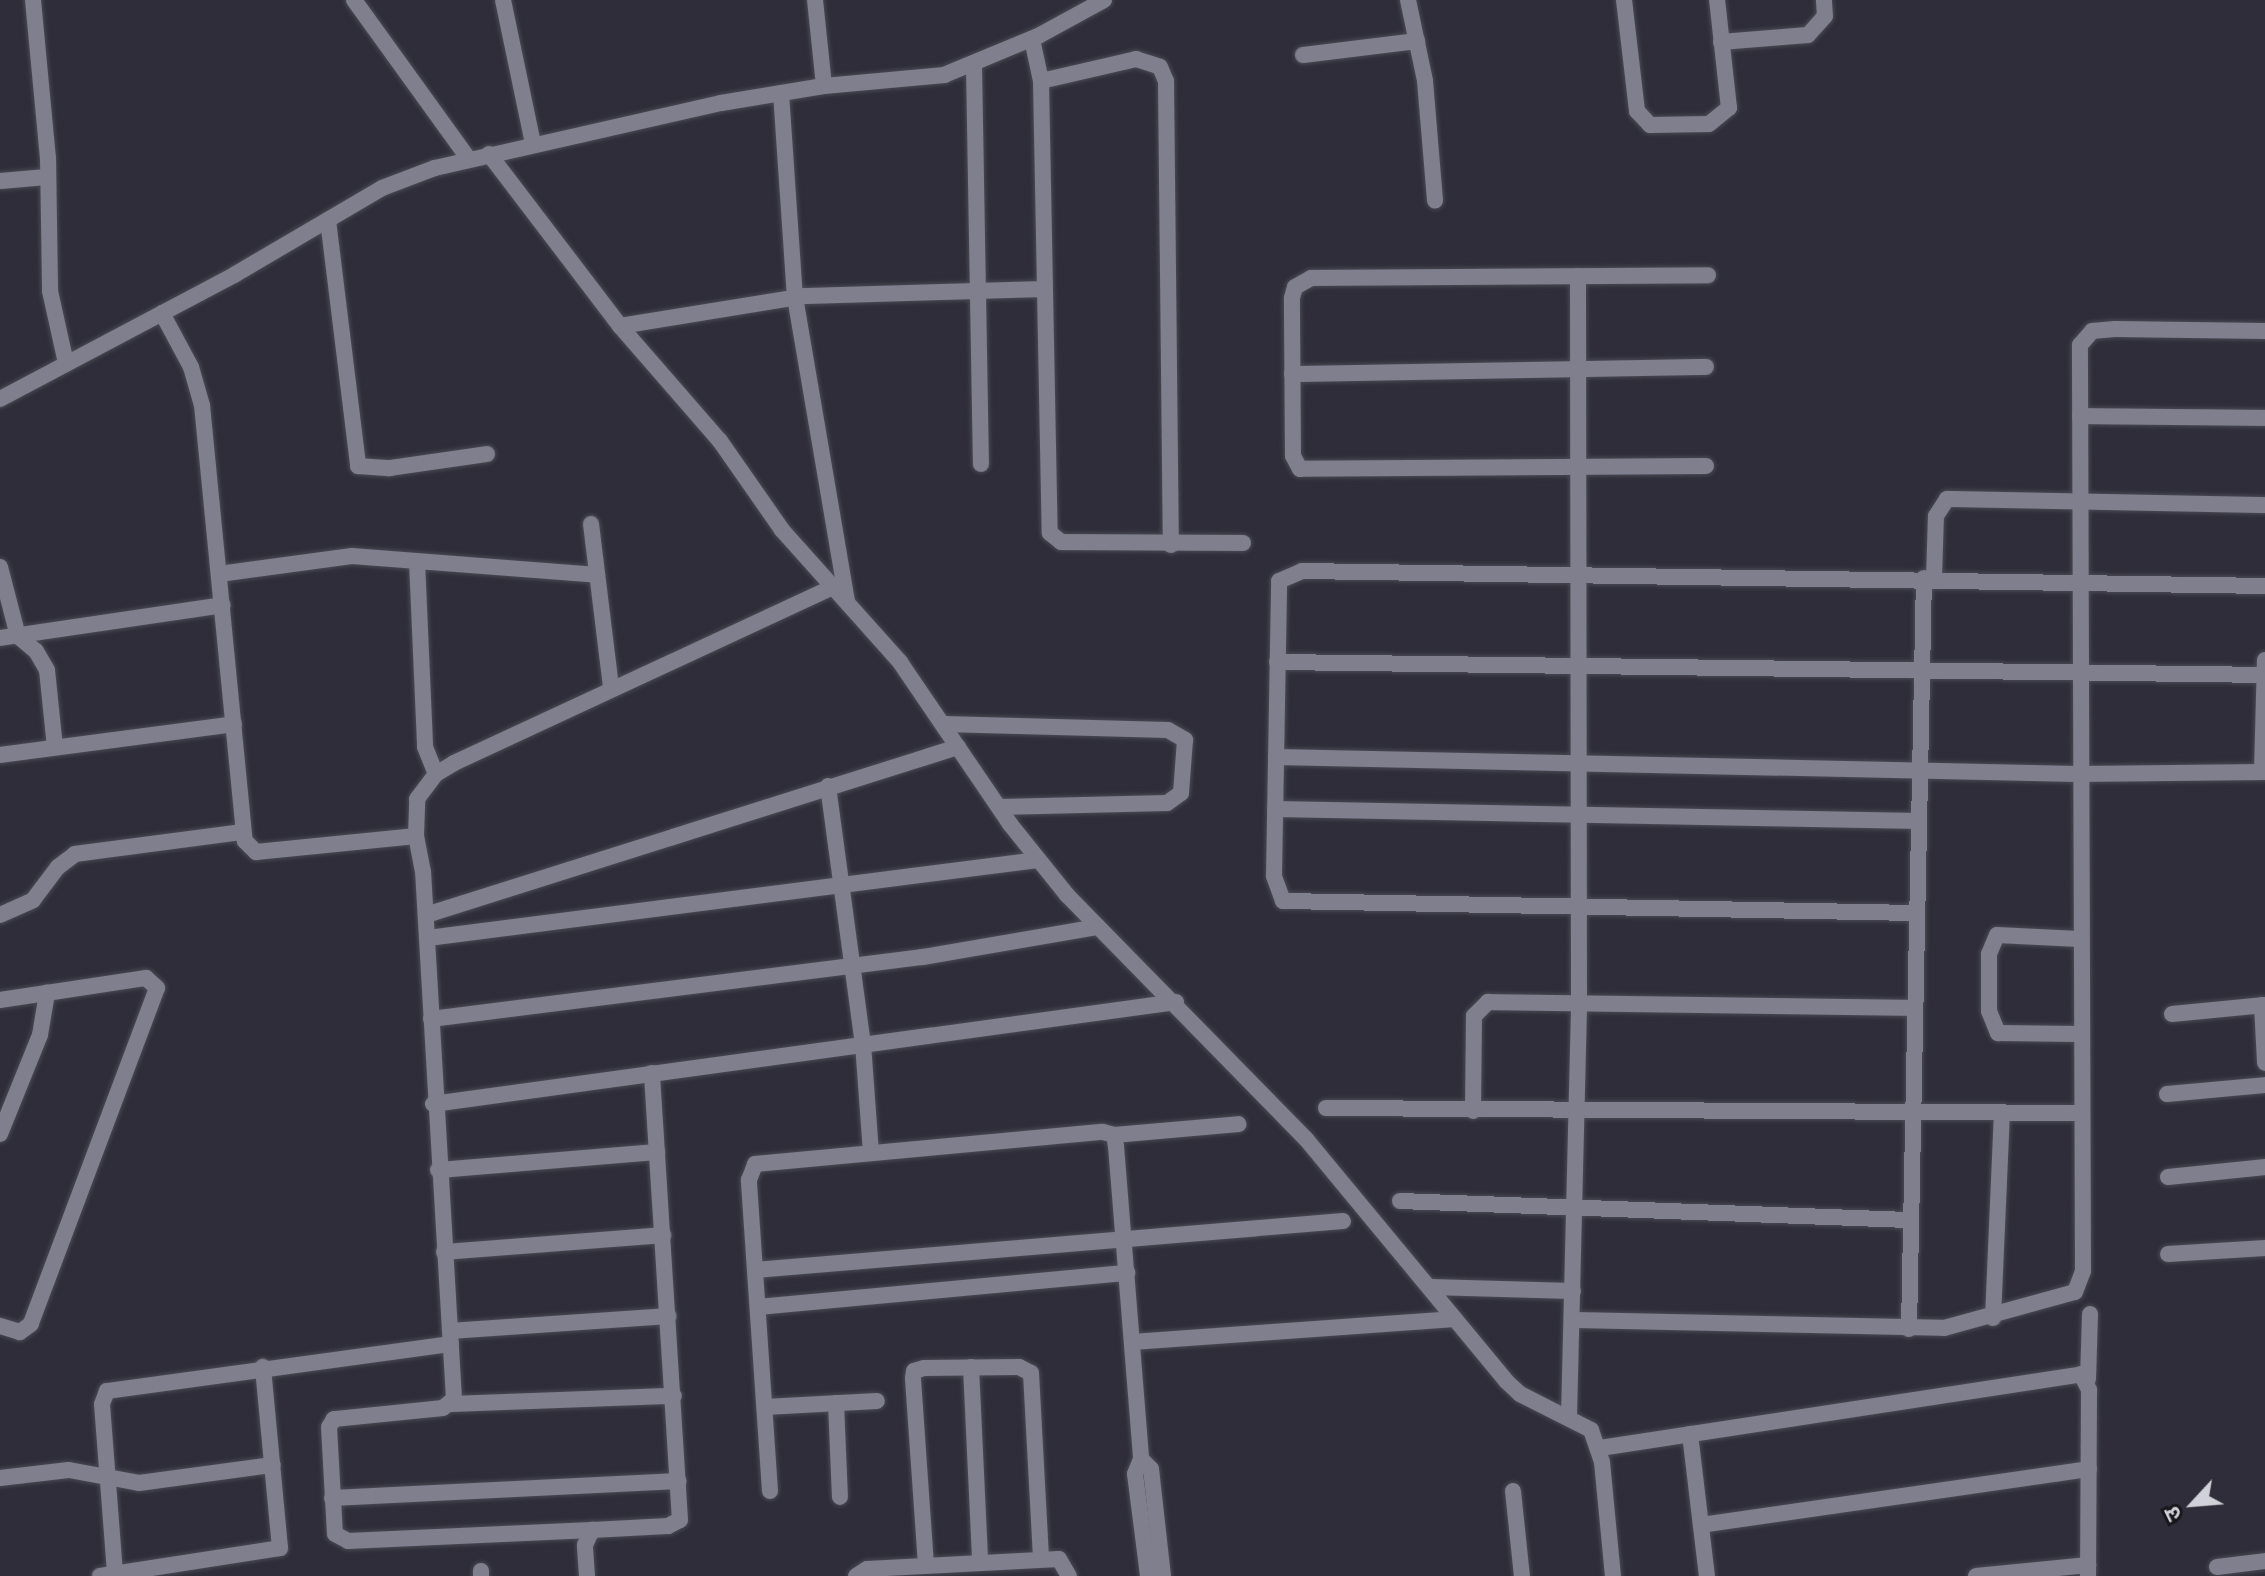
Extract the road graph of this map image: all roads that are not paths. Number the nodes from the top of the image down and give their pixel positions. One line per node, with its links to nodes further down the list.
1 (33, 0): 21 (street)
2 (354, 0): 20 (street)
3 (503, 0): 18 (street)
4 (815, 0): 16 (street)
5 (1104, 0): 10 (street)
6 (1408, 0): 11 (street)
7 (1624, 0): 12 (street)
8 (1717, 0): 12 (street)
9 (1824, 0): 12 (street)
10 (1032, 39): 14 (street); 15 (street)
11 (1417, 41): 13 (street); 23 (street)
12 (1721, 42)
13 (1303, 55)
14 (974, 66): 16 (street); 28 (street)
15 (1041, 81): 27 (street); 48 (street)
16 (824, 86): 17 (street)
17 (781, 93): 18 (street); 29 (street)
18 (533, 144): 19 (street)
19 (489, 154): 20 (street); 31 (street)
20 (468, 158): 24 (street)
21 (47, 177): 22 (street); 33 (street)
22 (0, 181)
23 (1435, 201)
24 (328, 220): 30 (street); 40 (street)
25 (1708, 275): 26 (street)
26 (1578, 276): 34 (street); 36 (street)
27 (1044, 289): 28 (street); 48 (street)
28 (978, 291): 29 (street); 41 (street)
29 (795, 297): 31 (street); 58 (street)
30 (162, 313): 33 (street); 51 (street)
31 (620, 326): 57 (street)
32 (2265, 331): 38 (street)
33 (66, 363): 37 (street)
34 (1578, 367): 35 (street); 36 (street); 42 (street)
35 (1706, 367)
36 (1292, 374): 42 (street)
37 (0, 399)
38 (2080, 416): 39 (street); 44 (street)
39 (2265, 418)
40 (487, 454)
41 (981, 464)
42 (1579, 466): 43 (street); 52 (street)
43 (1706, 466)
44 (2081, 501): 45 (street); 54 (street); 55 (street)
45 (2265, 505)
46 (591, 524): 53 (street)
47 (1243, 543): 48 (street)
48 (1171, 545)
49 (417, 561): 51 (street); 53 (street); 78 (street)
50 (0, 567): 60 (street)
51 (219, 574): 59 (street)
52 (1579, 574): 54 (street); 63 (street); 64 (street)
53 (597, 575): 68 (street)
54 (1929, 578): 55 (street); 65 (street)
55 (2081, 581): 56 (street); 66 (street)
56 (2265, 586)
57 (834, 587): 58 (street); 68 (street)
58 (848, 602): 70 (street)
59 (223, 605): 60 (street); 69 (street)
60 (18, 636): 61 (street); 71 (street)
61 (0, 638)
62 (2265, 660): 67 (street)
63 (1277, 662): 64 (street); 74 (street)
64 (1580, 667): 65 (street); 75 (street)
65 (1922, 673): 66 (street); 76 (street)
66 (2079, 674): 67 (street); 79 (street)
67 (2265, 675): 77 (street)
68 (611, 687): 78 (street)
69 (234, 724): 71 (street); 85 (street)
70 (943, 724): 72 (street); 81 (street)
71 (55, 747): 73 (street)
72 (958, 747): 80 (street); 81 (street)
73 (0, 755)
74 (1276, 757): 75 (street); 82 (street)
75 (1579, 761): 76 (street); 83 (street)
76 (1920, 769): 79 (street); 84 (street)
77 (2264, 772): 79 (street)
78 (436, 774): 86 (street)
79 (2078, 774): 95 (street)
80 (828, 786): 88 (street); 92 (street)
81 (999, 807): 87 (street)
82 (1275, 809): 83 (street); 89 (street)
83 (1579, 813): 84 (street); 89 (street)
84 (1919, 821): 90 (street)
85 (243, 832): 86 (street); 91 (street)
86 (416, 836): 92 (street)
87 (1038, 860): 88 (street); 93 (street)
88 (842, 883): 94 (street); 96 (street)
89 (1579, 908): 90 (street); 101 (street)
90 (1915, 913): 102 (street)
91 (0, 915)
92 (426, 915): 94 (street)
93 (1097, 927): 96 (street); 99 (street)
94 (428, 938): 104 (street)
95 (2079, 939): 105 (street); 105 (street)
96 (852, 966): 104 (street); 106 (street)
97 (47, 993): 98 (street); 119 (street); 145 (street)
98 (0, 1000)
99 (1176, 1002): 106 (street); 137 (street)
100 (2264, 1005): 103 (street); 107 (street)
101 (1579, 1007): 102 (street); 113 (street); 114 (street)
102 (1912, 1008): 117 (street)
103 (2172, 1014)
104 (431, 1019): 111 (street)
105 (2080, 1034): 115 (street)
106 (863, 1044): 108 (street); 122 (street)
107 (2265, 1063)
108 (652, 1073): 111 (street); 121 (street)
109 (2265, 1085): 110 (street)
110 (2167, 1094)
111 (433, 1104): 124 (street)
112 (1326, 1108): 113 (street)
113 (1473, 1111): 114 (street)
114 (1578, 1112): 117 (street); 127 (street)
115 (2081, 1113): 116 (street); 142 (street)
116 (2002, 1114): 117 (street); 142 (street)
117 (1912, 1115): 128 (street)
118 (1239, 1124): 120 (street)
119 (0, 1134)
120 (1114, 1135): 122 (street); 131 (street)
121 (657, 1152): 124 (street); 130 (street)
122 (871, 1153): 135 (street)
123 (2265, 1167): 125 (street)
124 (438, 1170): 133 (street)
125 (2168, 1177)
126 (1400, 1201): 127 (street)
127 (1576, 1209): 128 (street); 138 (street)
128 (1909, 1220): 146 (street)
129 (1343, 1221): 131 (street)
130 (663, 1235): 133 (street); 141 (street)
131 (1124, 1240): 135 (street); 136 (street)
132 (2265, 1248): 134 (street)
133 (444, 1252): 147 (street)
134 (2168, 1254)
135 (755, 1270): 139 (street)
136 (1127, 1273): 139 (street); 148 (street)
137 (1430, 1287): 138 (street); 143 (street)
138 (1573, 1291): 144 (street)
139 (758, 1307): 156 (street)
140 (2090, 1314): 151 (street)
141 (668, 1316): 147 (street); 152 (street)
142 (1993, 1318): 146 (street)
143 (1454, 1319): 148 (street); 157 (street)
144 (1572, 1320): 146 (street); 157 (street)
145 (0, 1326)
146 (1909, 1329)
147 (450, 1338): 149 (street); 155 (street)
148 (1133, 1342): 171 (street)
149 (263, 1367): 160 (street); 163 (street)
150 (971, 1367): 172 (street); 173 (street); 175 (street)
151 (2088, 1379): 158 (street); 161 (street)
152 (674, 1396): 155 (street); 164 (street)
153 (877, 1401): 154 (street)
154 (836, 1403): 156 (street); 167 (street)
155 (451, 1404): 168 (street)
156 (765, 1407): 165 (street)
157 (1569, 1417): 159 (street)
158 (1690, 1434): 159 (street); 169 (street)
159 (1600, 1448): 185 (street)
160 (273, 1465): 163 (street); 178 (street)
161 (2089, 1469): 169 (street); 177 (street)
162 (0, 1478): 163 (street)
163 (106, 1480): 178 (street)
164 (679, 1481): 168 (street); 170 (street)
165 (770, 1491)
166 (1513, 1491): 184 (street)
167 (840, 1497)
168 (332, 1498): 170 (street)
169 (1701, 1525): 186 (street)
170 (592, 1530): 179 (street)
171 (1153, 1544): 182 (street); 183 (street)
172 (1041, 1559): 173 (street); 181 (street)
173 (980, 1561): 175 (street)
174 (2265, 1561): 176 (street)
175 (926, 1565): 180 (street)
176 (2217, 1567)
177 (2088, 1571): 187 (street)
178 (108, 1574)
179 (587, 1576)
180 (856, 1576)
181 (1069, 1576)
182 (1148, 1576)
183 (1163, 1576)
184 (1522, 1576)
185 (1613, 1576)
186 (1707, 1576)
187 (1976, 1576)

